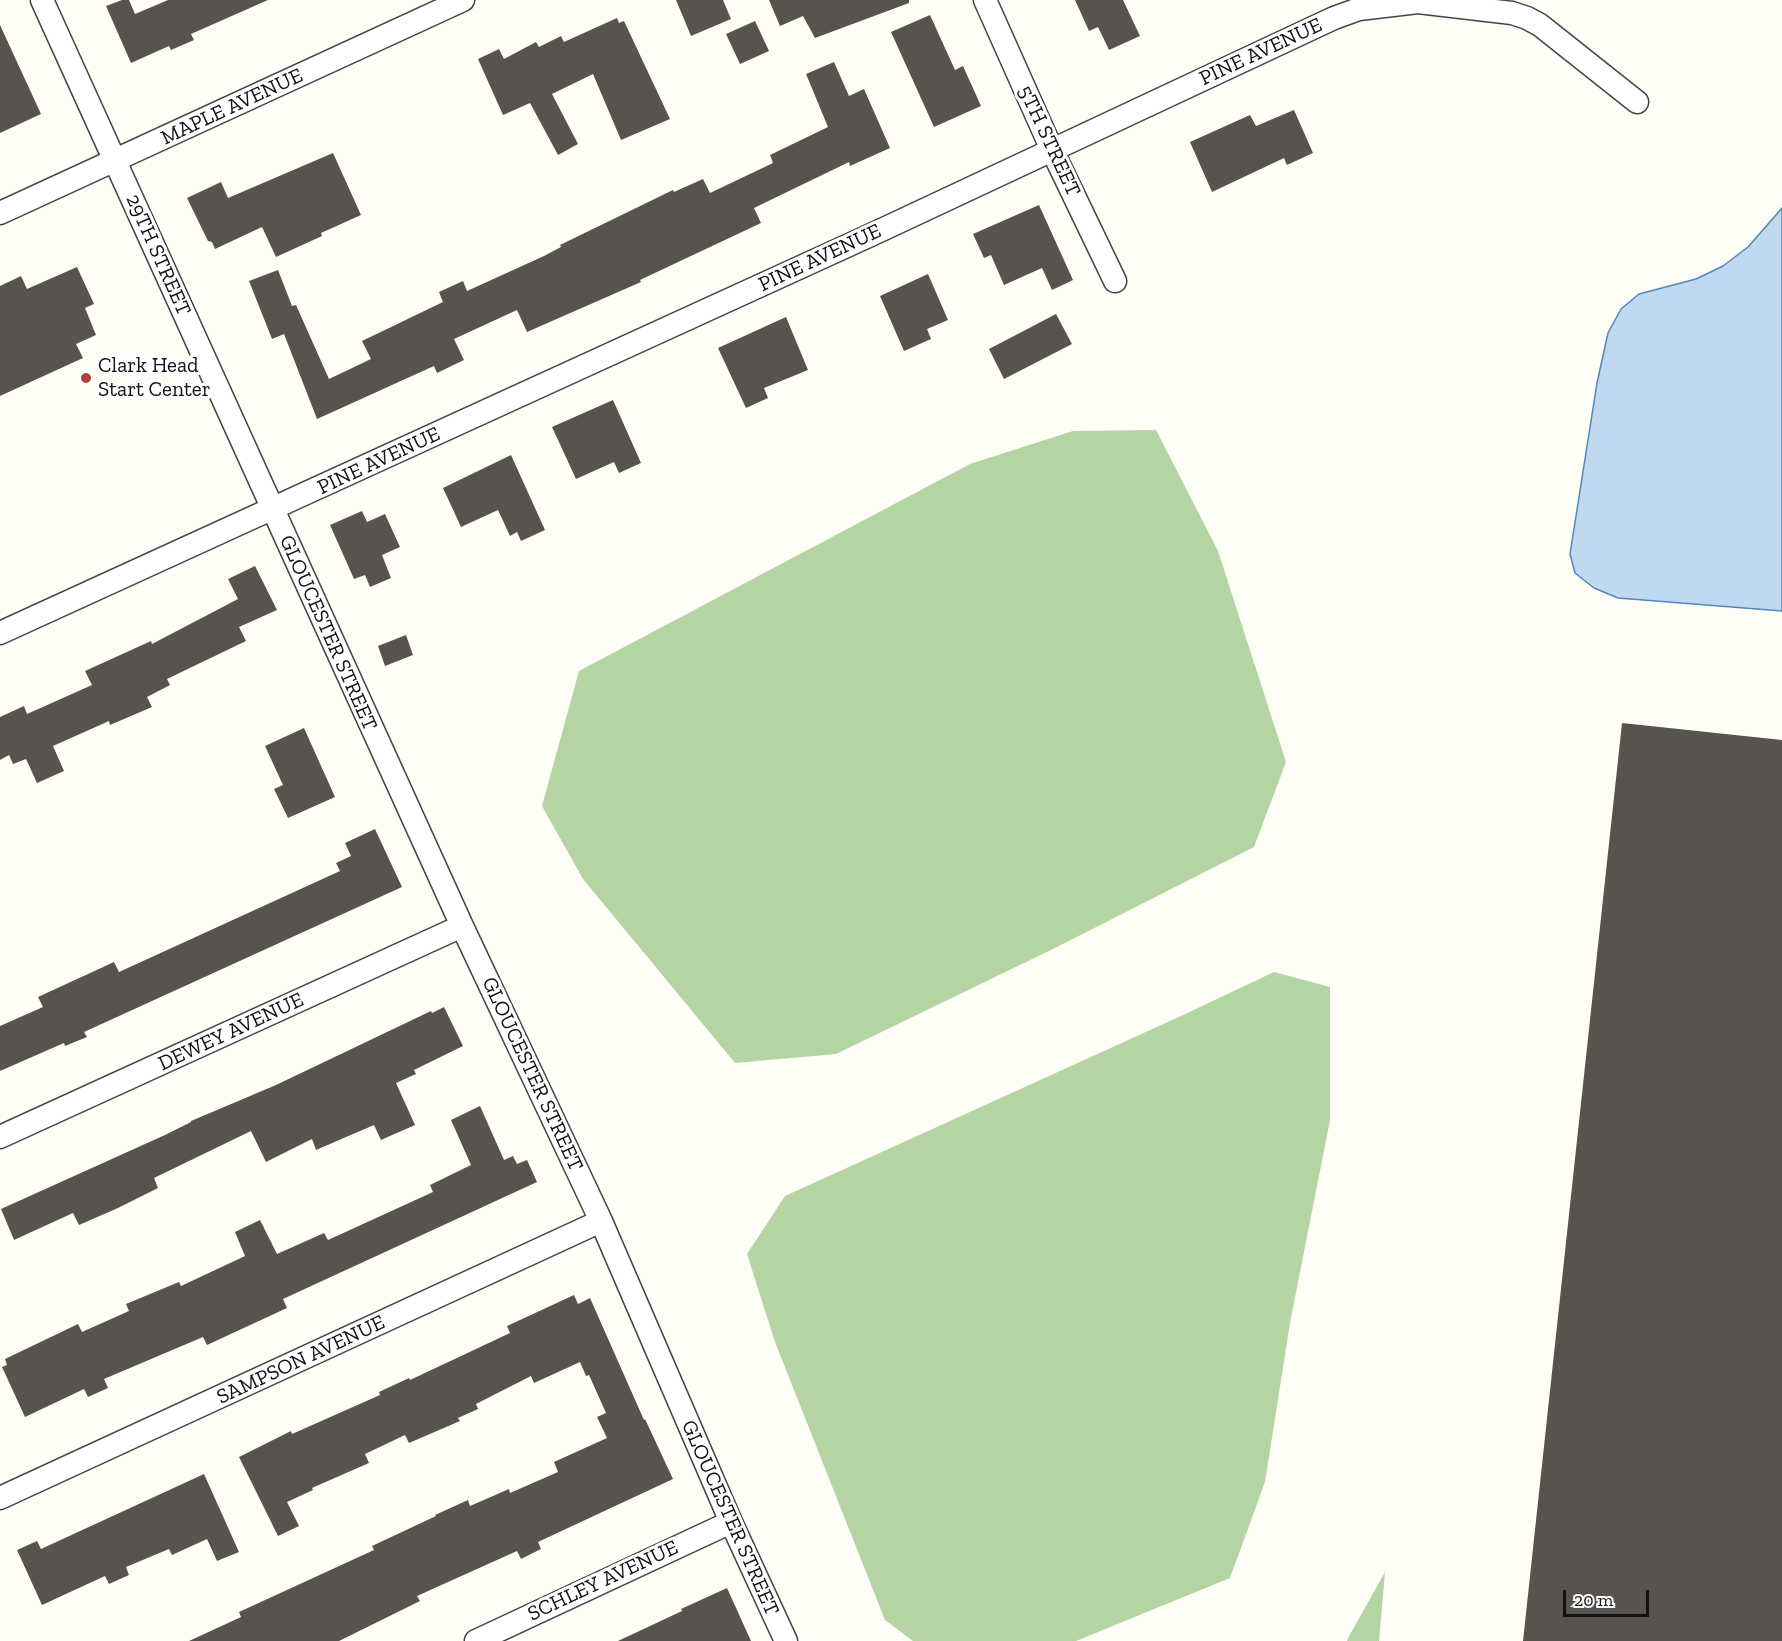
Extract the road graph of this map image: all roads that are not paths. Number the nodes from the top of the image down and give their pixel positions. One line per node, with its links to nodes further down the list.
1 (42, 0): 6 (street, 29TH STREET)
2 (463, 0): 6 (street, MAPLE AVENUE)
3 (986, 0): 5 (street, 5TH STREET)
4 (1637, 102): 5 (street, PINE AVENUE)
5 (1052, 150): 8 (street, 5TH STREET); 9 (street, PINE AVENUE)
6 (115, 161): 7 (street, MAPLE AVENUE); 9 (street, 29TH STREET)
7 (0, 213)
8 (1115, 281)
9 (272, 510): 10 (street, PINE AVENUE); 11 (street, GLOUCESTER STREET)
10 (0, 633)
11 (462, 926): 12 (street, DEWEY AVENUE); 13 (street, GLOUCESTER STREET)
12 (0, 1137)
13 (601, 1221): 14 (street, SAMPSON AVENUE); 15 (street, GLOUCESTER STREET)
14 (0, 1498)
15 (731, 1522): 16 (street, SCHLEY AVENUE); 17 (street, GLOUCESTER STREET)
16 (476, 1641)
17 (786, 1641)

